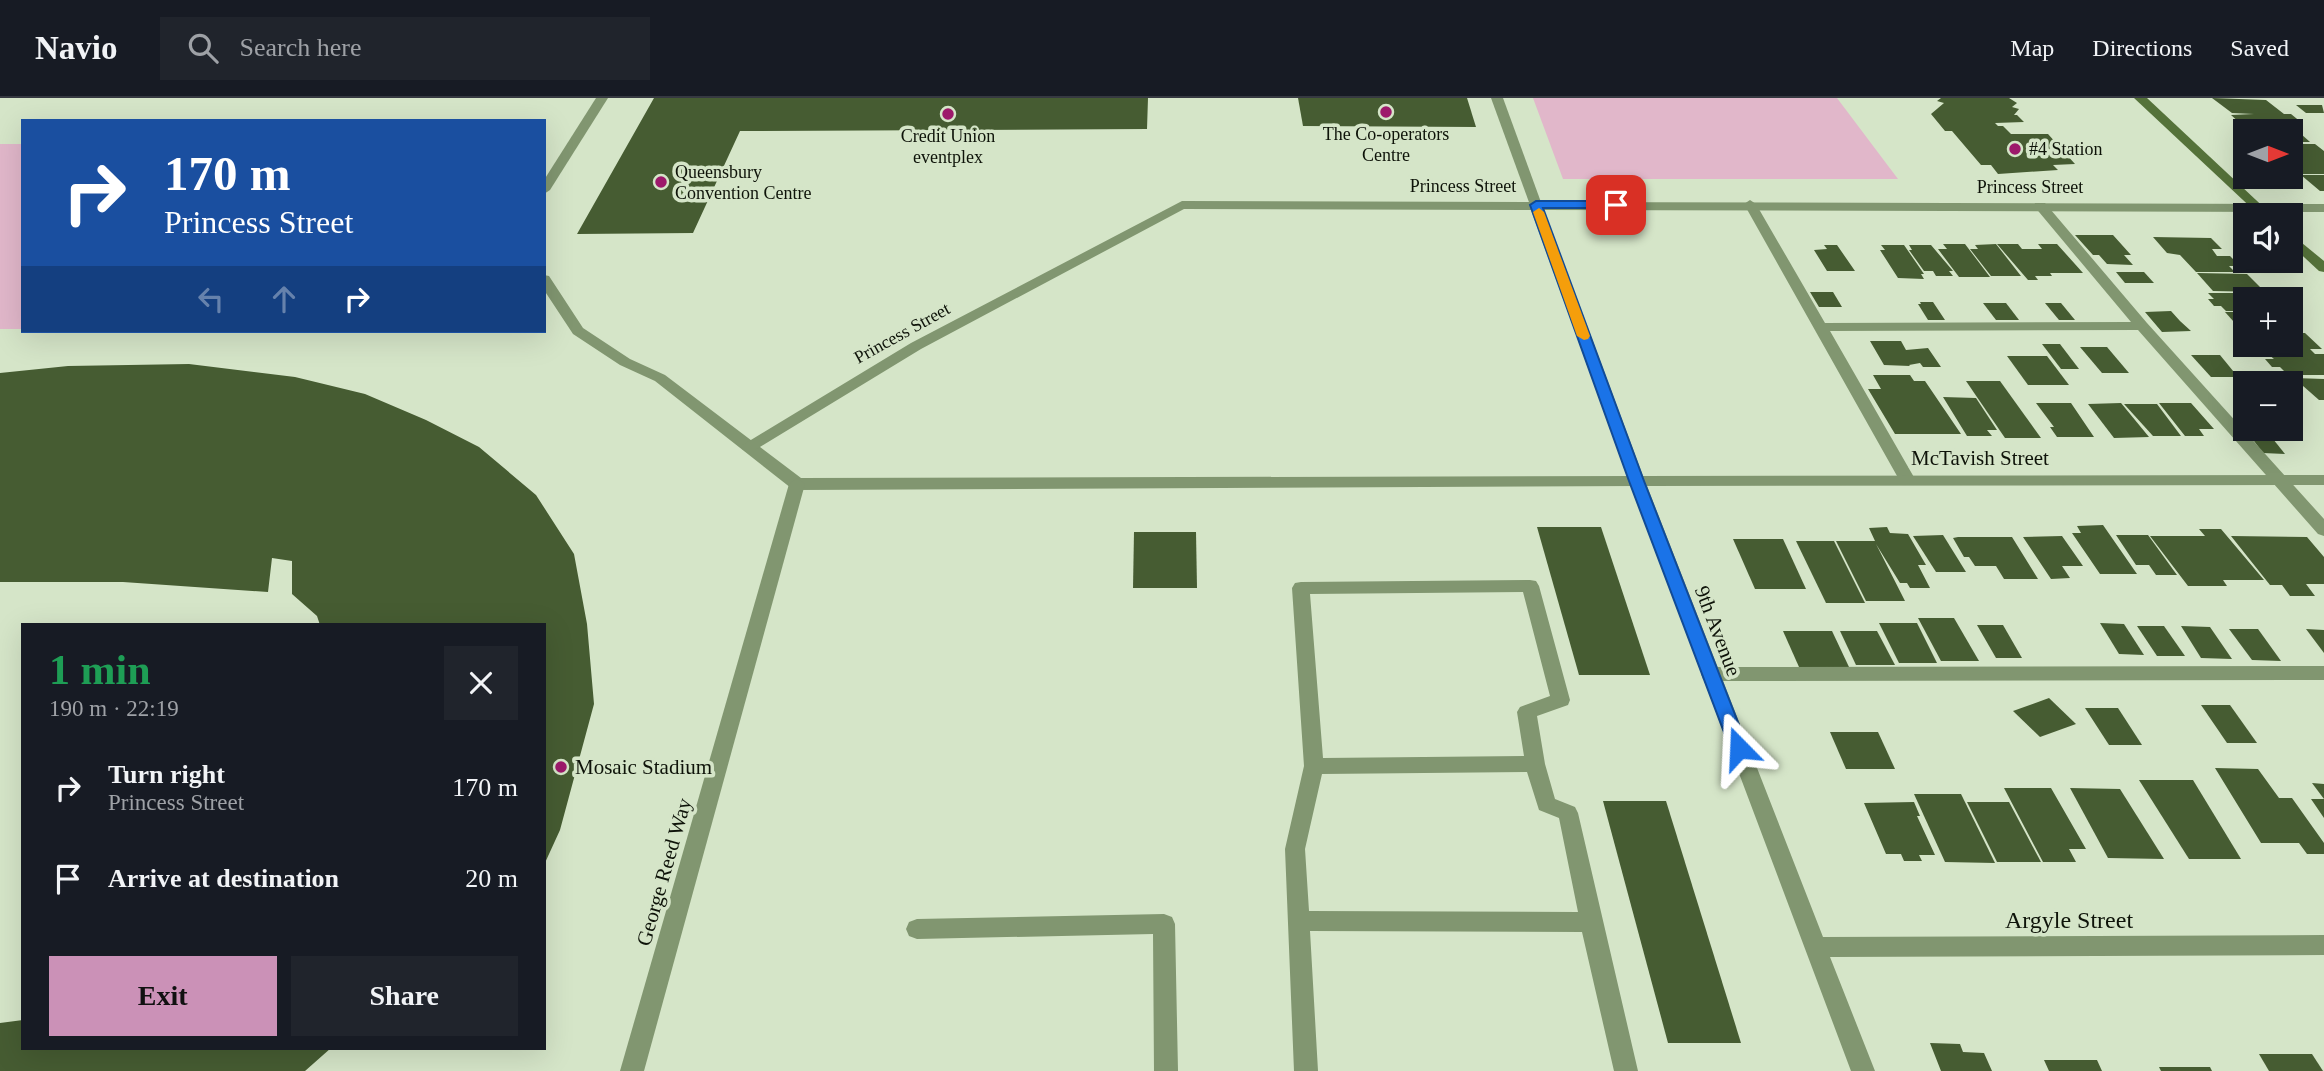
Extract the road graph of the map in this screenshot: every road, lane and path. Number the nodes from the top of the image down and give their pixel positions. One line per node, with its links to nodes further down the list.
1 (602, 98): 4 (street)
2 (1497, 98): 7 (street, 9th Avenue)
3 (2140, 98): 5 (main road)
4 (546, 187)
5 (2253, 203)
6 (1750, 204): 7 (street, Princess Street); 8 (street, Princess Street); 16 (street)
7 (1536, 205): 17 (street, Princess Street); 20 (street, 9th Avenue)
8 (2040, 206): 11 (street, Princess Street); 15 (street)
9 (2324, 208): 10 (street, Princess Street)
10 (2303, 209)
11 (2233, 210)
12 (2303, 249): 13 (main road)
13 (2324, 268)
14 (546, 282): 17 (street)
15 (2142, 326): 16 (street); 21 (street)
16 (1822, 327): 18 (street)
17 (749, 446): 22 (street)
18 (1907, 479): 20 (street, McTavish Street); 21 (street, McTavish Street)
19 (2324, 480): 21 (street, McTavish Street)
20 (1637, 481): 22 (street, McTavish Street); 25 (street, 9th Avenue)
21 (2283, 481): 23 (street)
22 (797, 484): 33 (street, George Reed Way)
23 (2324, 530)
24 (2324, 673): 25 (street)
25 (1710, 674): 32 (street, 9th Avenue)
26 (1535, 764): 27 (street); 27 (street); 29 (street)
27 (1314, 766): 28 (street)
28 (1299, 921): 29 (street); 35 (street)
29 (1591, 922): 36 (street)
30 (917, 929): 34 (street)
31 (2324, 945): 32 (street, Argyle Street)
32 (1815, 947): 37 (street, 9th Avenue)
33 (632, 1071)
34 (1166, 1071)
35 (1306, 1071)
36 (1626, 1071)
37 (1863, 1071)

